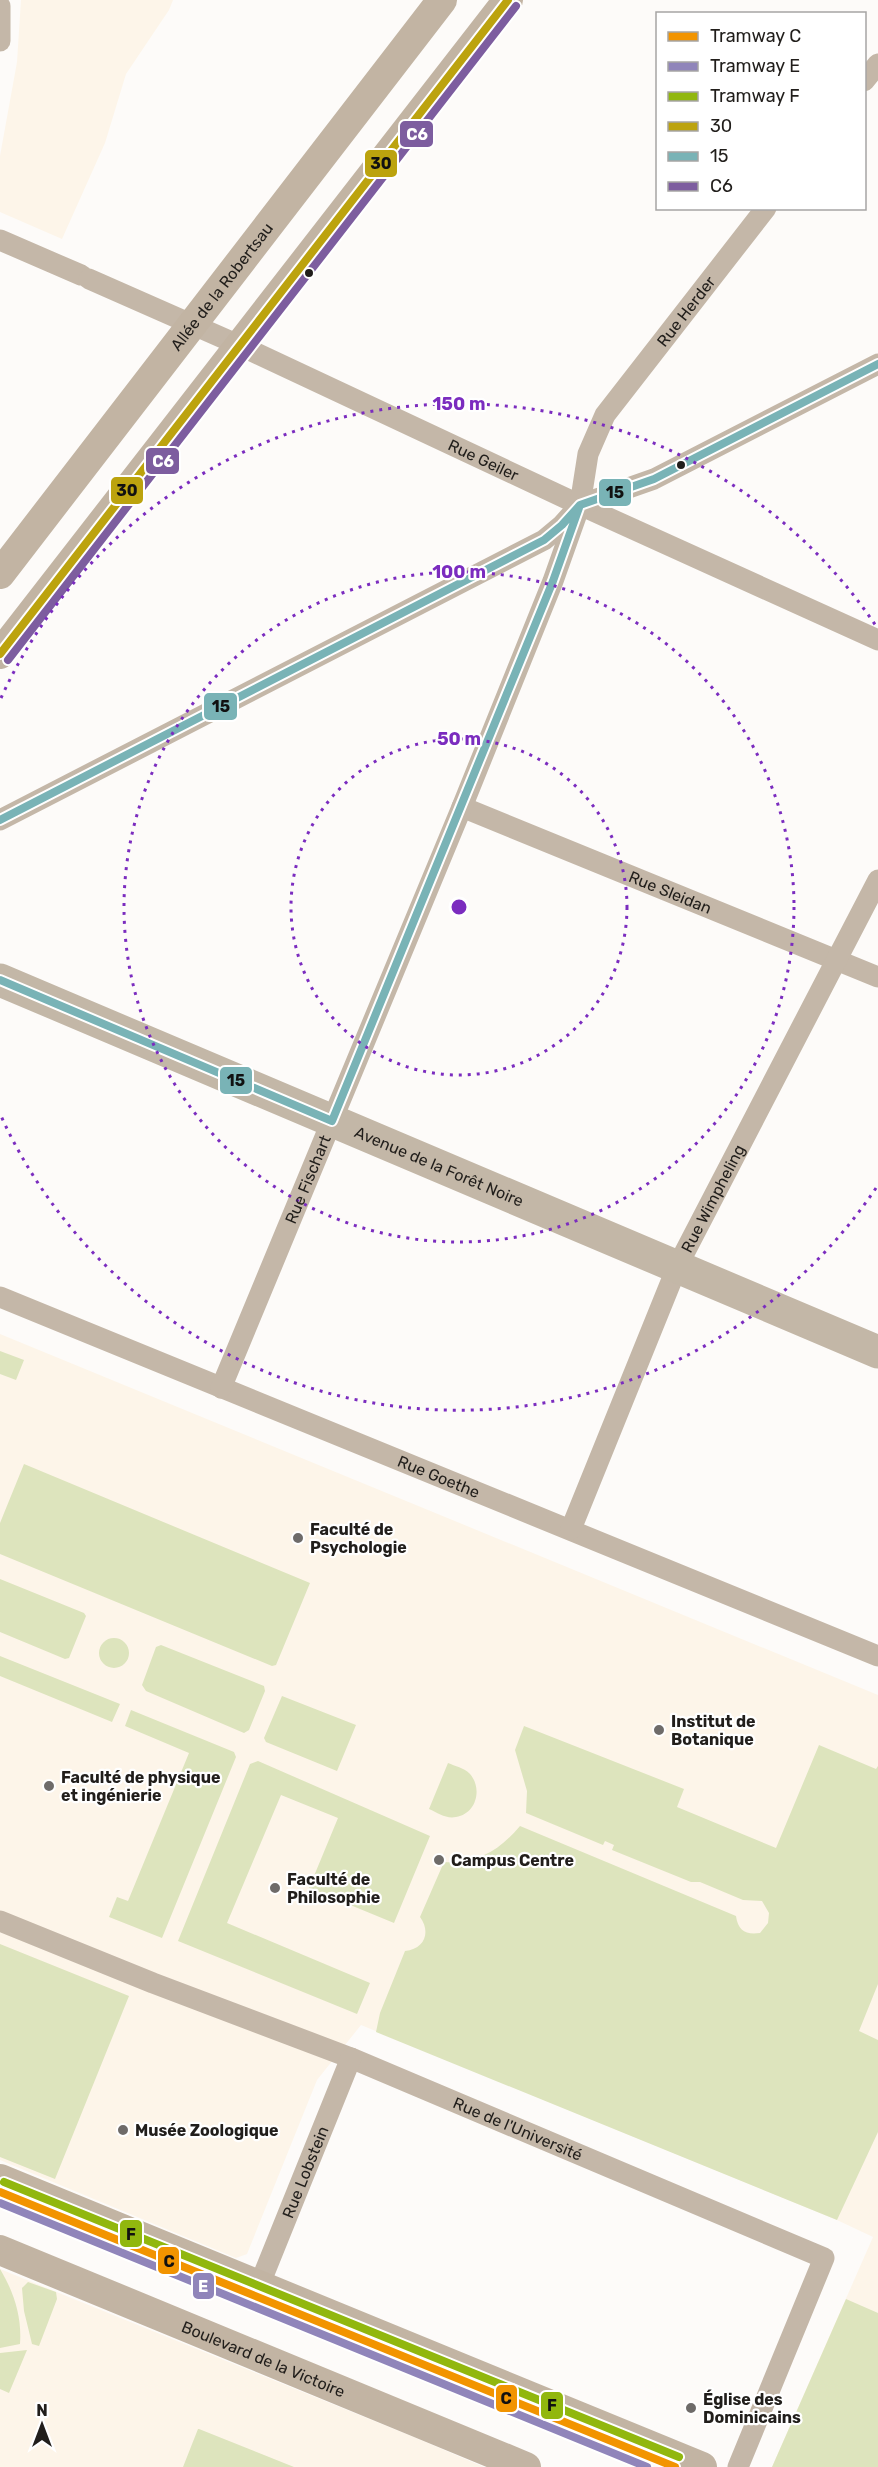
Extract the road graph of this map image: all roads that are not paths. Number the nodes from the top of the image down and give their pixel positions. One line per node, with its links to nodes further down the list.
1 (442, 0): 9 (main road, Allée de la Robertsau)
2 (508, 0): 10 (main road)
3 (0, 6): 4 (street)
4 (0, 41)
5 (878, 64): 6 (street)
6 (866, 79)
7 (764, 210): 12 (street, Rue Herder)
8 (0, 240): 9 (street, Rue Geiler)
9 (191, 326): 10 (street, Rue Geiler); 13 (main road, Allée de la Robertsau)
10 (241, 346): 12 (street, Rue Geiler); 15 (main road)
11 (878, 364): 12 (street)
12 (580, 505): 14 (street, Rue Geiler); 16 (street, Rue Fischart); 17 (street)
13 (0, 574)
14 (878, 640)
15 (0, 654)
16 (462, 807): 19 (street, Rue Sleidan); 22 (street, Rue Fischart)
17 (0, 820)
18 (878, 880): 19 (street, Rue Wimpheling)
19 (836, 960): 20 (street, Rue Sleidan); 23 (street, Rue Wimpheling)
20 (878, 977)
21 (0, 980): 22 (main road, Avenue de la Forêt Noire)
22 (332, 1121): 23 (main road, Avenue de la Forêt Noire); 26 (street, Rue Fischart)
23 (677, 1267): 25 (main road, Avenue de la Forêt Noire); 27 (street, Rue Wimpheling)
24 (0, 1298): 26 (street, Rue Goethe)
25 (878, 1352)
26 (221, 1388): 27 (street, Rue Goethe)
27 (571, 1529): 28 (street, Rue Goethe)
28 (878, 1656)
29 (0, 1921): 30 (street, Rue de l'Université)
30 (351, 2058): 33 (street, Rue Lobstein); 36 (street, Rue de l'Université)
31 (0, 2179): 33 (main road)
32 (0, 2250): 34 (main road, Boulevard de la Victoire)
33 (259, 2286): 35 (main road)
34 (525, 2467)
35 (702, 2467)
36 (738, 2467)

